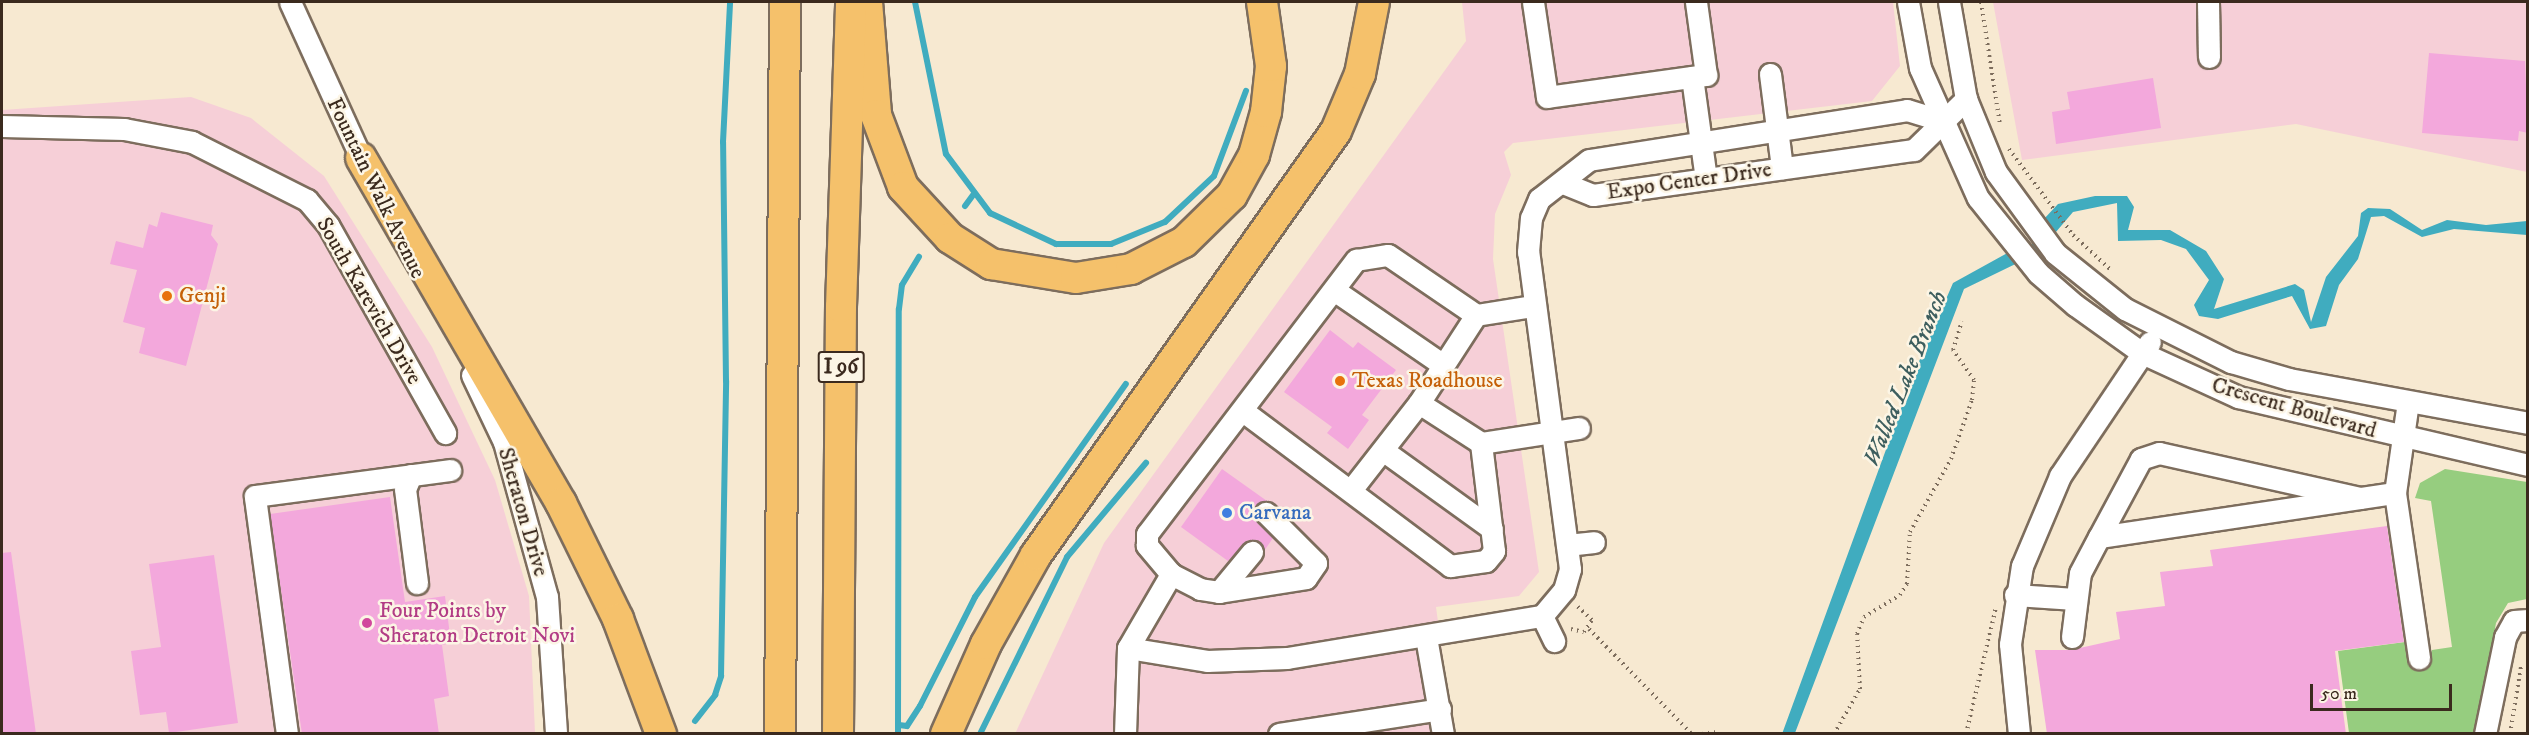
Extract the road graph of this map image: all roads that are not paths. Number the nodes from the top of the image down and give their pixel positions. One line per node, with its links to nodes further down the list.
1 (290, 2): 22 (street, Fountain Walk Avenue)
2 (771, 2): 14 (highway)
3 (785, 2): 14 (highway, I 96)
4 (851, 2): 72 (highway, I 96)
5 (867, 2): 6 (highway)
6 (1262, 2)
7 (1374, 2): 73 (highway)
8 (1533, 2): 16 (street)
9 (1696, 2): 16 (street)
10 (1908, 2): 18 (street, Crescent Boulevard)
11 (1949, 2): 17 (street, Crescent Boulevard)
12 (2208, 2): 13 (street)
13 (2210, 57)
14 (784, 62): 71 (highway, I 96)
15 (1770, 74): 20 (street)
16 (1692, 77): 21 (street)
17 (1966, 99): 18 (street, Expo Center Drive); 29 (street, Crescent Boulevard)
18 (1939, 120): 20 (street, Expo Center Drive); 23 (street, Expo Center Drive); 30 (street, Crescent Boulevard)
19 (2, 126): 39 (street, South Karevich Drive)
20 (1777, 130): 21 (street, Expo Center Drive); 23 (street)
21 (1702, 142): 24 (street); 25 (street, Expo Center Drive)
22 (361, 158): 32 (street, Fountain Walk Avenue); 70 (highway)
23 (1782, 168): 24 (street, Expo Center Drive)
24 (1706, 179): 25 (street, Expo Center Drive)
25 (1563, 183): 27 (street)
26 (1334, 290): 28 (street); 31 (street); 35 (street)
27 (1533, 306): 28 (street); 38 (street)
28 (1476, 315): 31 (street)
29 (2159, 328): 30 (street); 33 (street, Crescent Boulevard)
30 (2142, 353): 40 (street, Crescent Boulevard); 58 (street)
31 (1443, 365): 34 (street)
32 (470, 370): 69 (street, Sheraton Drive)
33 (2408, 402): 36 (street, Crescent Boulevard); 40 (street)
34 (1419, 403): 41 (street); 42 (street)
35 (1243, 411): 46 (street); 55 (street)
36 (2528, 423)
37 (1579, 428): 38 (street)
38 (1550, 432): 41 (street); 53 (street)
39 (445, 433)
40 (2402, 437): 43 (street, Crescent Boulevard); 47 (street)
41 (1481, 443): 50 (street)
42 (1384, 451): 46 (street); 50 (street)
43 (2528, 465)
44 (450, 470): 45 (street)
45 (411, 475): 56 (street); 68 (street)
46 (1351, 490): 50 (street)
47 (2395, 493): 48 (street); 66 (street)
48 (2360, 498): 51 (street); 51 (street)
49 (1266, 513): 57 (street)
50 (1492, 529)
51 (2099, 537): 59 (street)
52 (1594, 542): 53 (street)
53 (1567, 545): 60 (street)
54 (1252, 552): 57 (street)
55 (1171, 573): 57 (street); 65 (street)
56 (417, 583)
57 (1219, 592)
58 (2015, 595): 59 (street); 77 (street)
59 (2075, 599): 63 (street)
60 (1542, 616): 62 (street); 64 (street)
61 (2528, 620): 78 (street)
62 (1426, 637): 65 (street); 67 (street)
63 (2072, 637)
64 (1554, 641)
65 (1128, 648): 74 (street)
66 (2419, 658)
67 (1440, 709): 75 (street); 76 (street)
68 (287, 734)
69 (556, 734)
70 (661, 734)
71 (780, 734)
72 (837, 734)
73 (946, 734)
74 (1125, 734)
75 (1279, 734)
76 (1443, 734)
77 (2019, 734)
78 (2485, 734)

